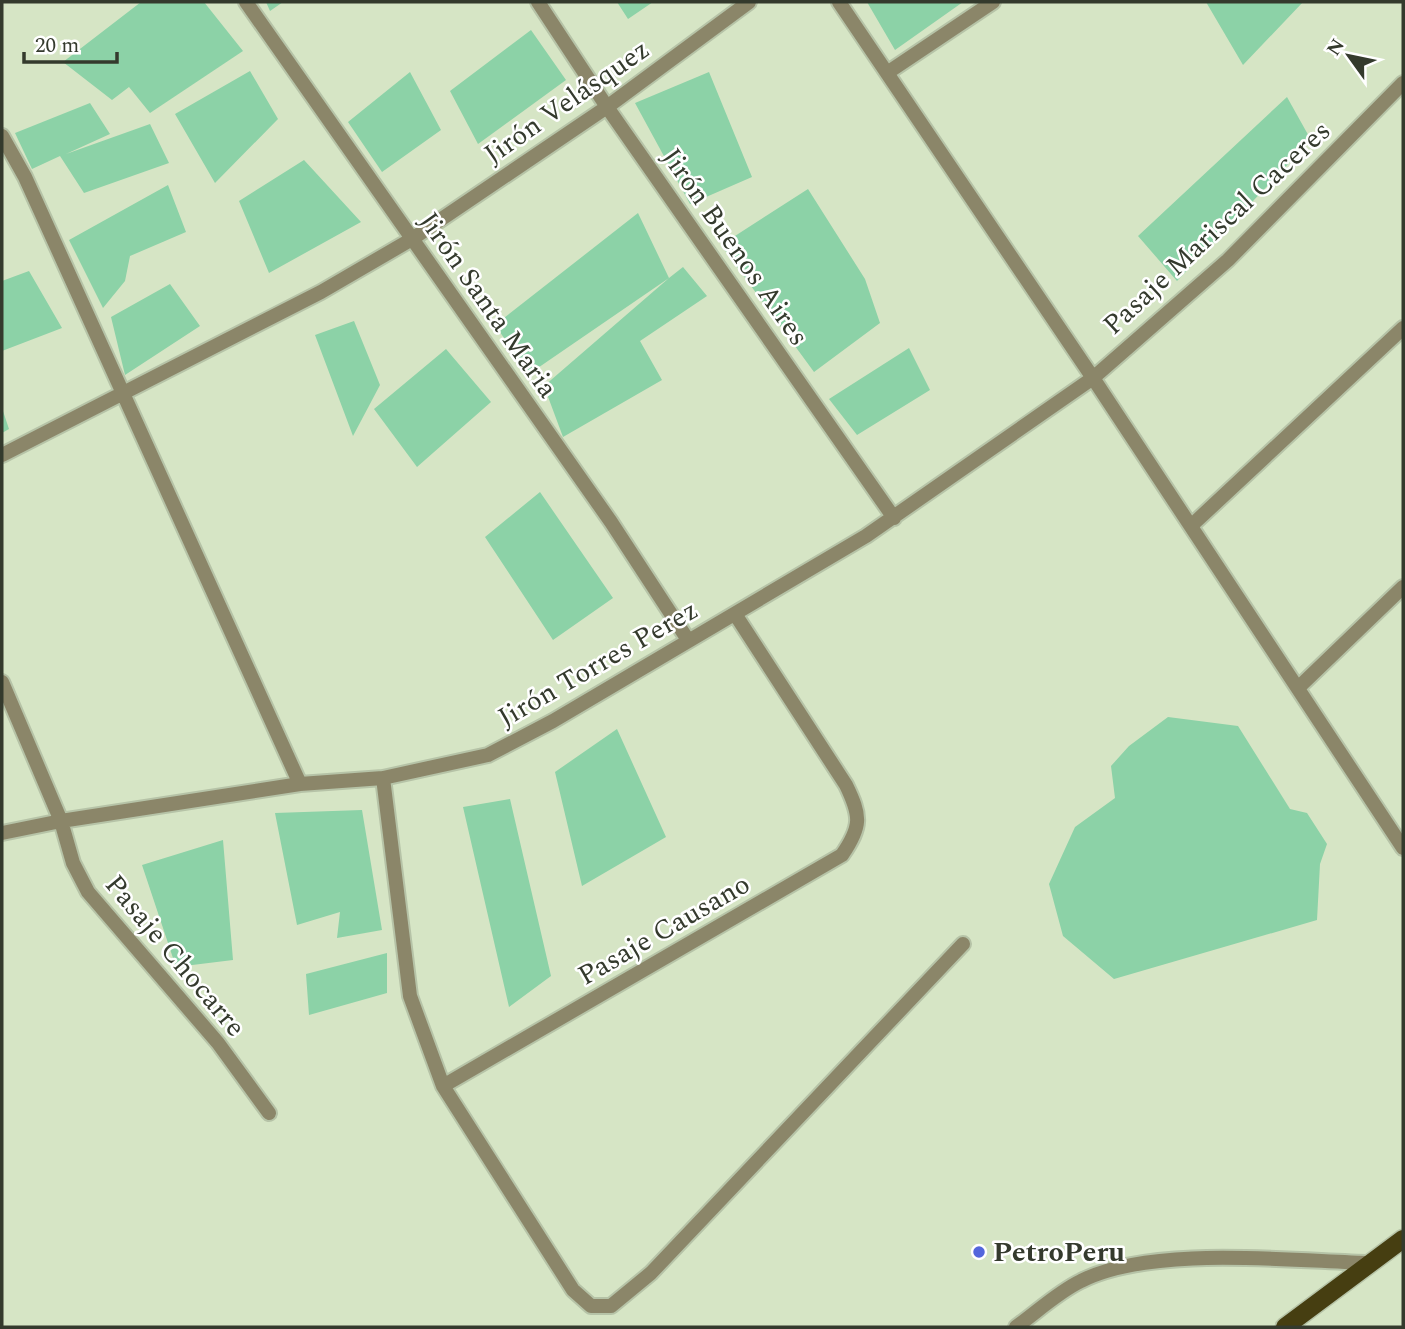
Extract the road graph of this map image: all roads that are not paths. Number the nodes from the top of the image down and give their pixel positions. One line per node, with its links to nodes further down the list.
1 (246, 2): 10 (street, Jirón Santa Maria)
2 (538, 2): 8 (street, Jirón Buenos Aires)
3 (749, 2): 8 (street, Jirón Velásquez)
4 (839, 2): 6 (street)
5 (993, 2): 6 (street)
6 (887, 73): 12 (street)
7 (1403, 83): 12 (street, Pasaje Mariscal Caceres)
8 (607, 107): 10 (street, Jirón Velásquez); 15 (street, Jirón Buenos Aires)
9 (2, 136): 13 (street)
10 (412, 239): 13 (street, Jirón Velásquez); 19 (street, Jirón Santa Maria)
11 (1403, 328): 16 (street)
12 (1093, 378): 15 (street, Jirón Torres Perez); 16 (street)
13 (123, 392): 14 (street, Jirón Velásquez); 23 (street)
14 (2, 455)
15 (894, 518): 18 (street, Jirón Torres Perez)
16 (1191, 526): 21 (street)
17 (1403, 587): 21 (street)
18 (735, 614): 19 (street, Jirón Torres Perez); 28 (street, Pasaje Causano)
19 (688, 640): 22 (street, Jirón Torres Perez)
20 (2, 682): 24 (street, Pasaje Chocarre)
21 (1298, 688): 26 (street)
22 (383, 778): 23 (street, Jirón Torres Perez); 28 (street)
23 (300, 784): 24 (street, Jirón Torres Perez)
24 (61, 821): 25 (street, Jirón Torres Perez); 29 (street, Pasaje Chocarre)
25 (2, 833)
26 (1403, 848)
27 (963, 944): 28 (street)
28 (443, 1086)
29 (269, 1113)
30 (1403, 1239): 31 (main road)
31 (1371, 1263): 32 (street); 33 (main road)
32 (1016, 1327)
33 (1285, 1327)

